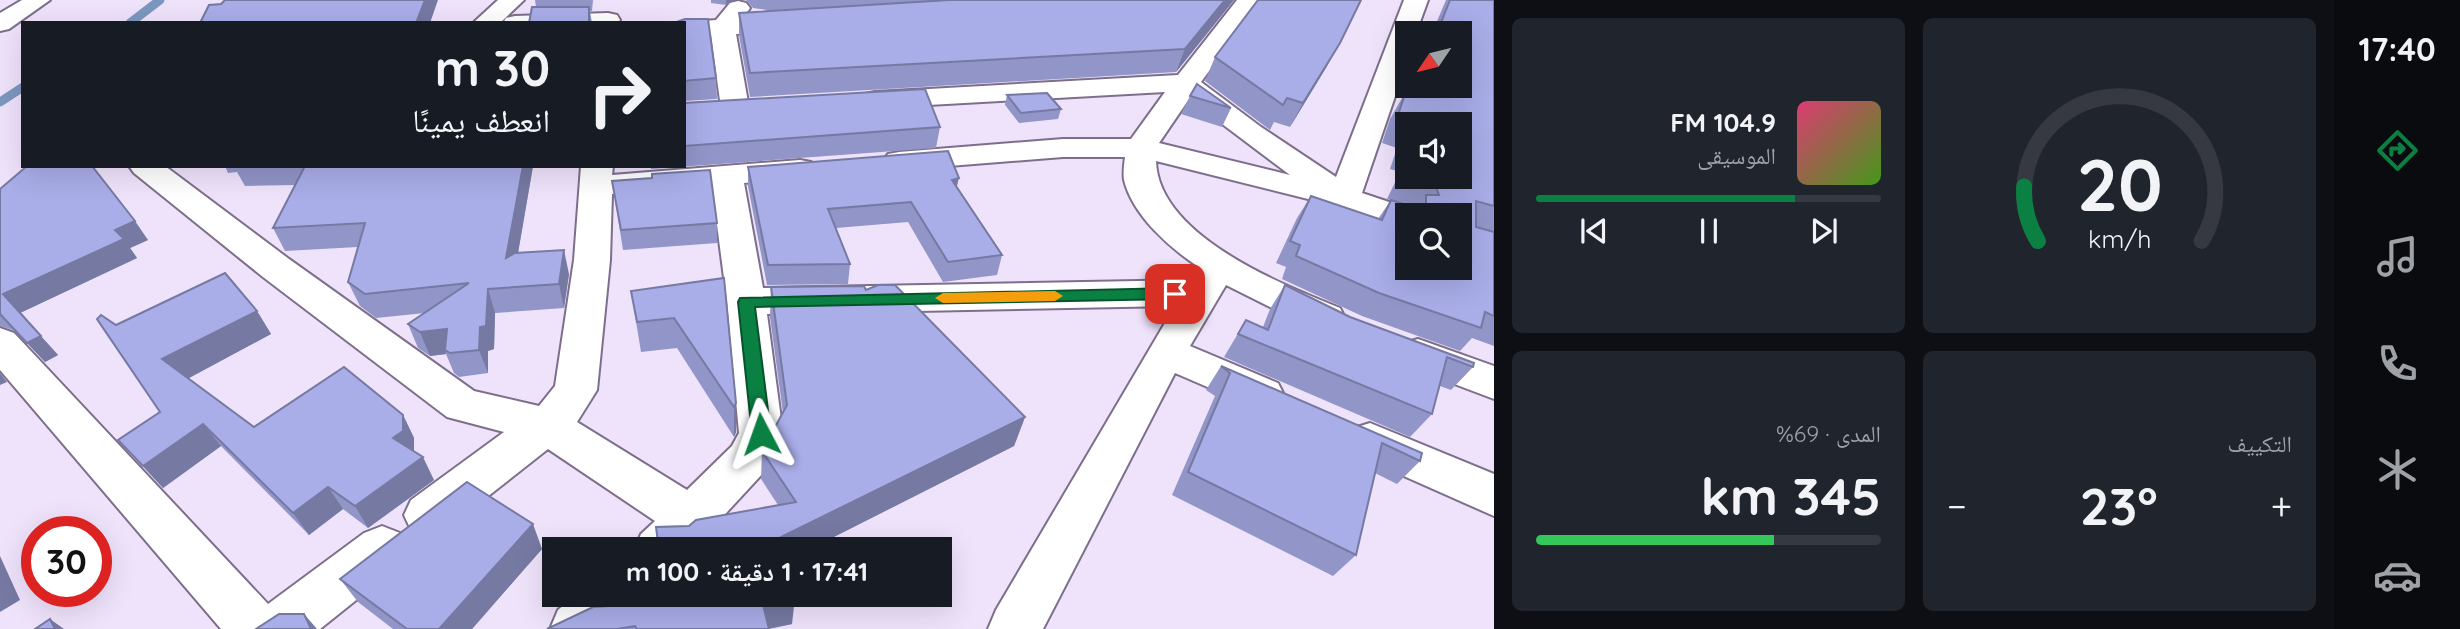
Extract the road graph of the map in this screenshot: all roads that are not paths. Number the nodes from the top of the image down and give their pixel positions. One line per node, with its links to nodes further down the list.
1 (38, 0): 10 (street)
2 (512, 0): 7 (street)
3 (744, 0): 11 (street)
4 (1249, 0): 13 (street)
5 (1412, 1): 22 (street)
6 (613, 16): 8 (street)
7 (487, 21)
8 (543, 21)
9 (821, 22): 11 (street)
10 (0, 24)
11 (723, 28): 12 (street); 15 (street)
12 (686, 29)
13 (1186, 83): 14 (street); 16 (street); 22 (street)
14 (844, 102)
15 (736, 108)
16 (1141, 148): 17 (street); 22 (street); 24 (street)
17 (875, 163)
18 (835, 167): 20 (street)
19 (148, 168): 29 (street)
20 (727, 175): 21 (street); 25 (street)
21 (596, 176): 29 (street)
22 (1344, 198): 23 (street)
23 (1395, 215)
24 (1212, 279): 25 (street); 27 (street); 28 (street)
25 (746, 302): 31 (street)
26 (0, 342): 33 (street)
27 (1166, 352): 30 (street); 36 (street)
28 (1494, 383)
29 (547, 425): 31 (street); 34 (street)
30 (1494, 496)
31 (675, 534)
32 (600, 607): 35 (street)
33 (256, 629)
34 (278, 629)
35 (577, 629)
36 (1015, 629)

